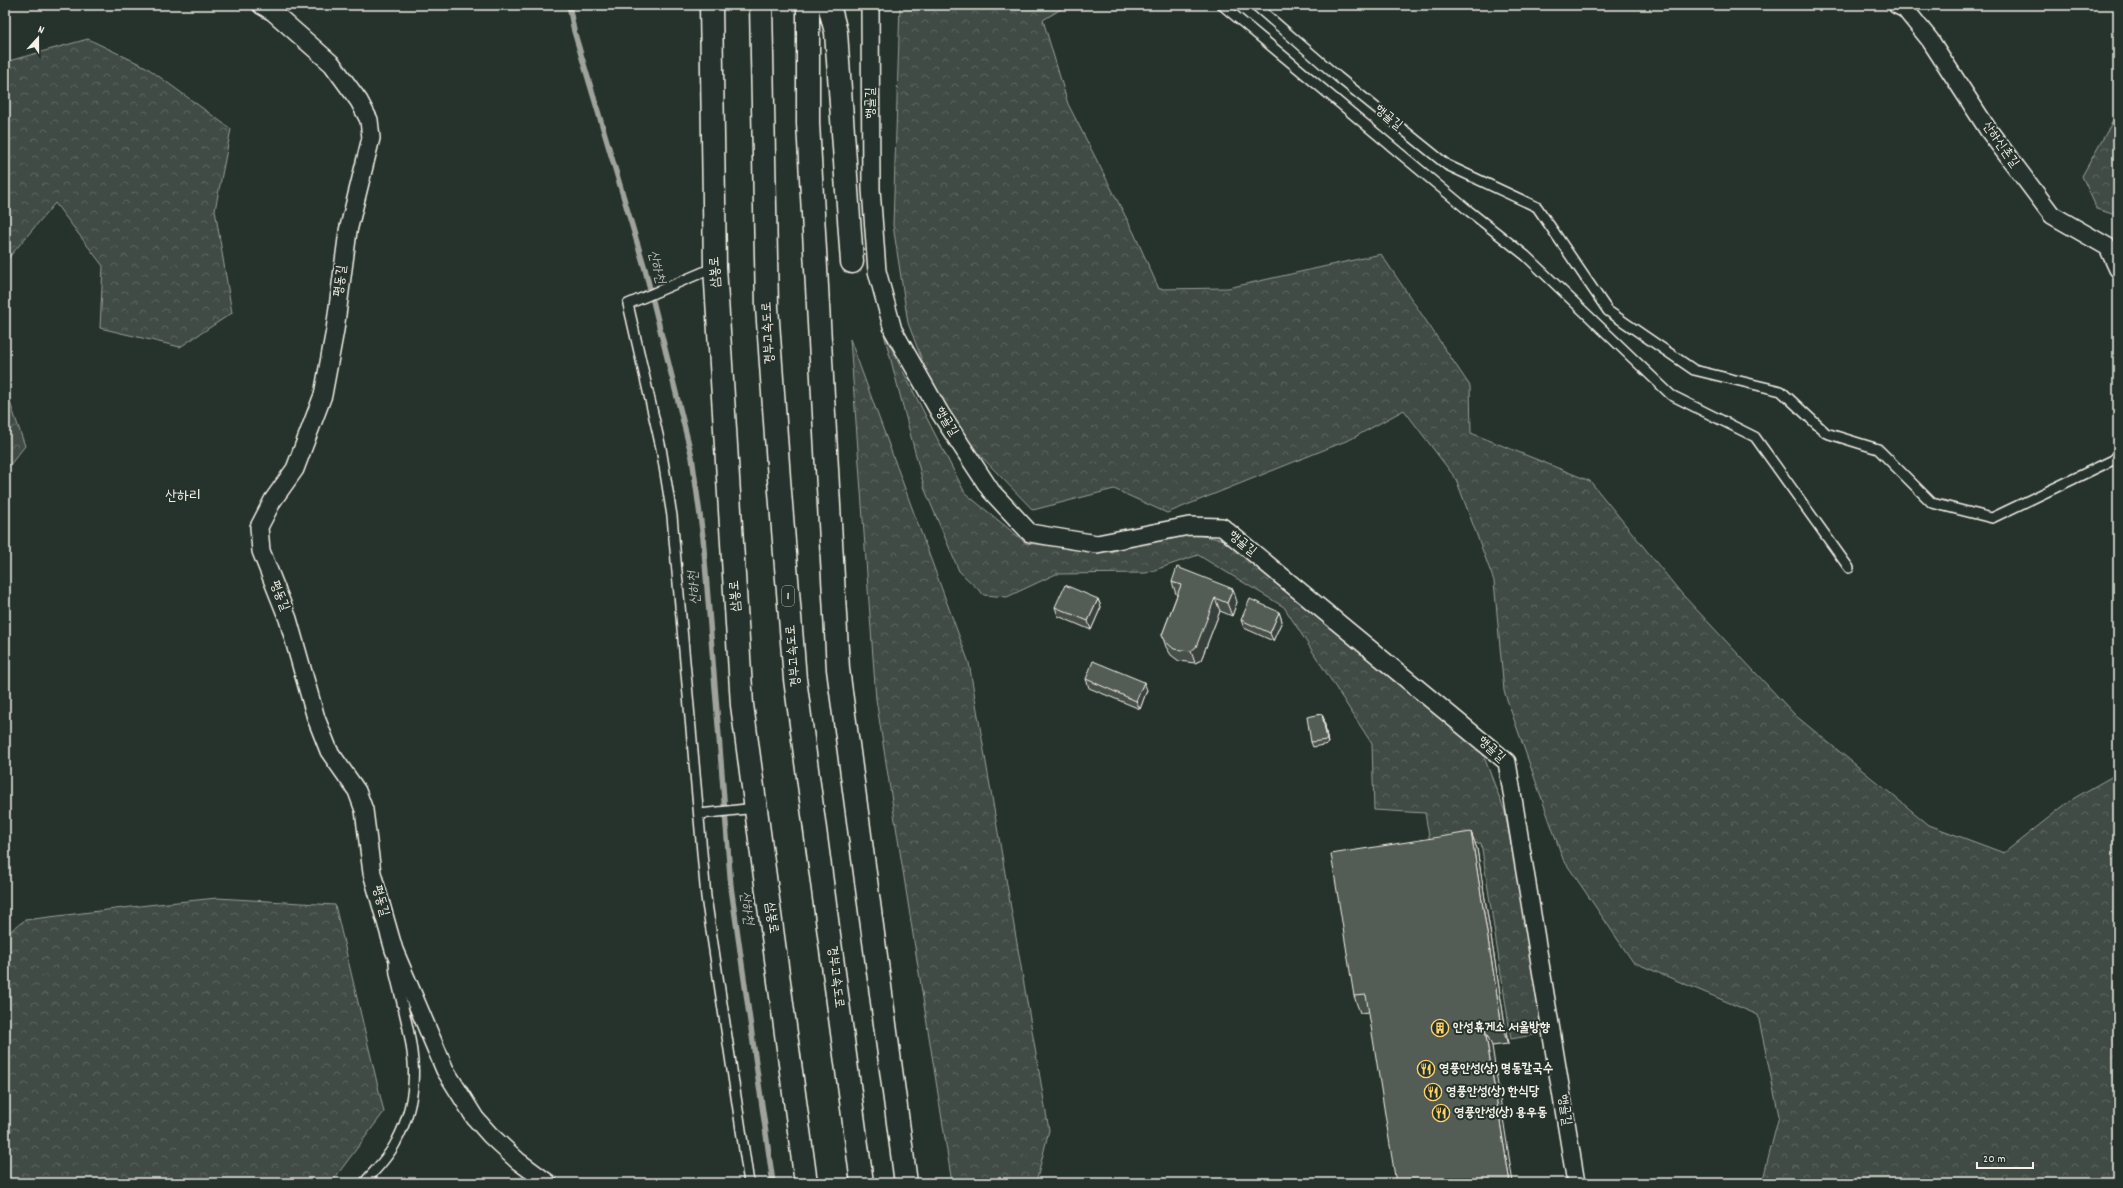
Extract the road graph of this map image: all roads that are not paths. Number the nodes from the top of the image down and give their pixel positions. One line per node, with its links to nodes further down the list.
1 (261, 5): 17 (street, 평동길)
2 (711, 5): 11 (main road, 삼봉로)
3 (761, 5): 22 (main road, 경부고속도로 / 1)
4 (808, 5): 23 (main road)
5 (829, 5): 10 (main road)
6 (870, 5): 24 (street, 행골길)
7 (1222, 5): 14 (lane)
8 (1255, 5): 13 (lane, 행골길)
9 (1898, 5): 12 (street, 산하신촌길)
10 (852, 262)
11 (715, 267): 15 (main road, 삼봉로); 16 (lane)
12 (2118, 269)
13 (2118, 455)
14 (1849, 568)
15 (747, 809): 16 (lane); 21 (main road, 삼봉로)
16 (699, 814): 20 (lane)
17 (394, 950): 18 (lane); 19 (street, 평동길)
18 (364, 1183)
19 (548, 1183)
20 (749, 1183)
21 (806, 1183)
22 (862, 1183)
23 (906, 1183)
24 (1576, 1183)

